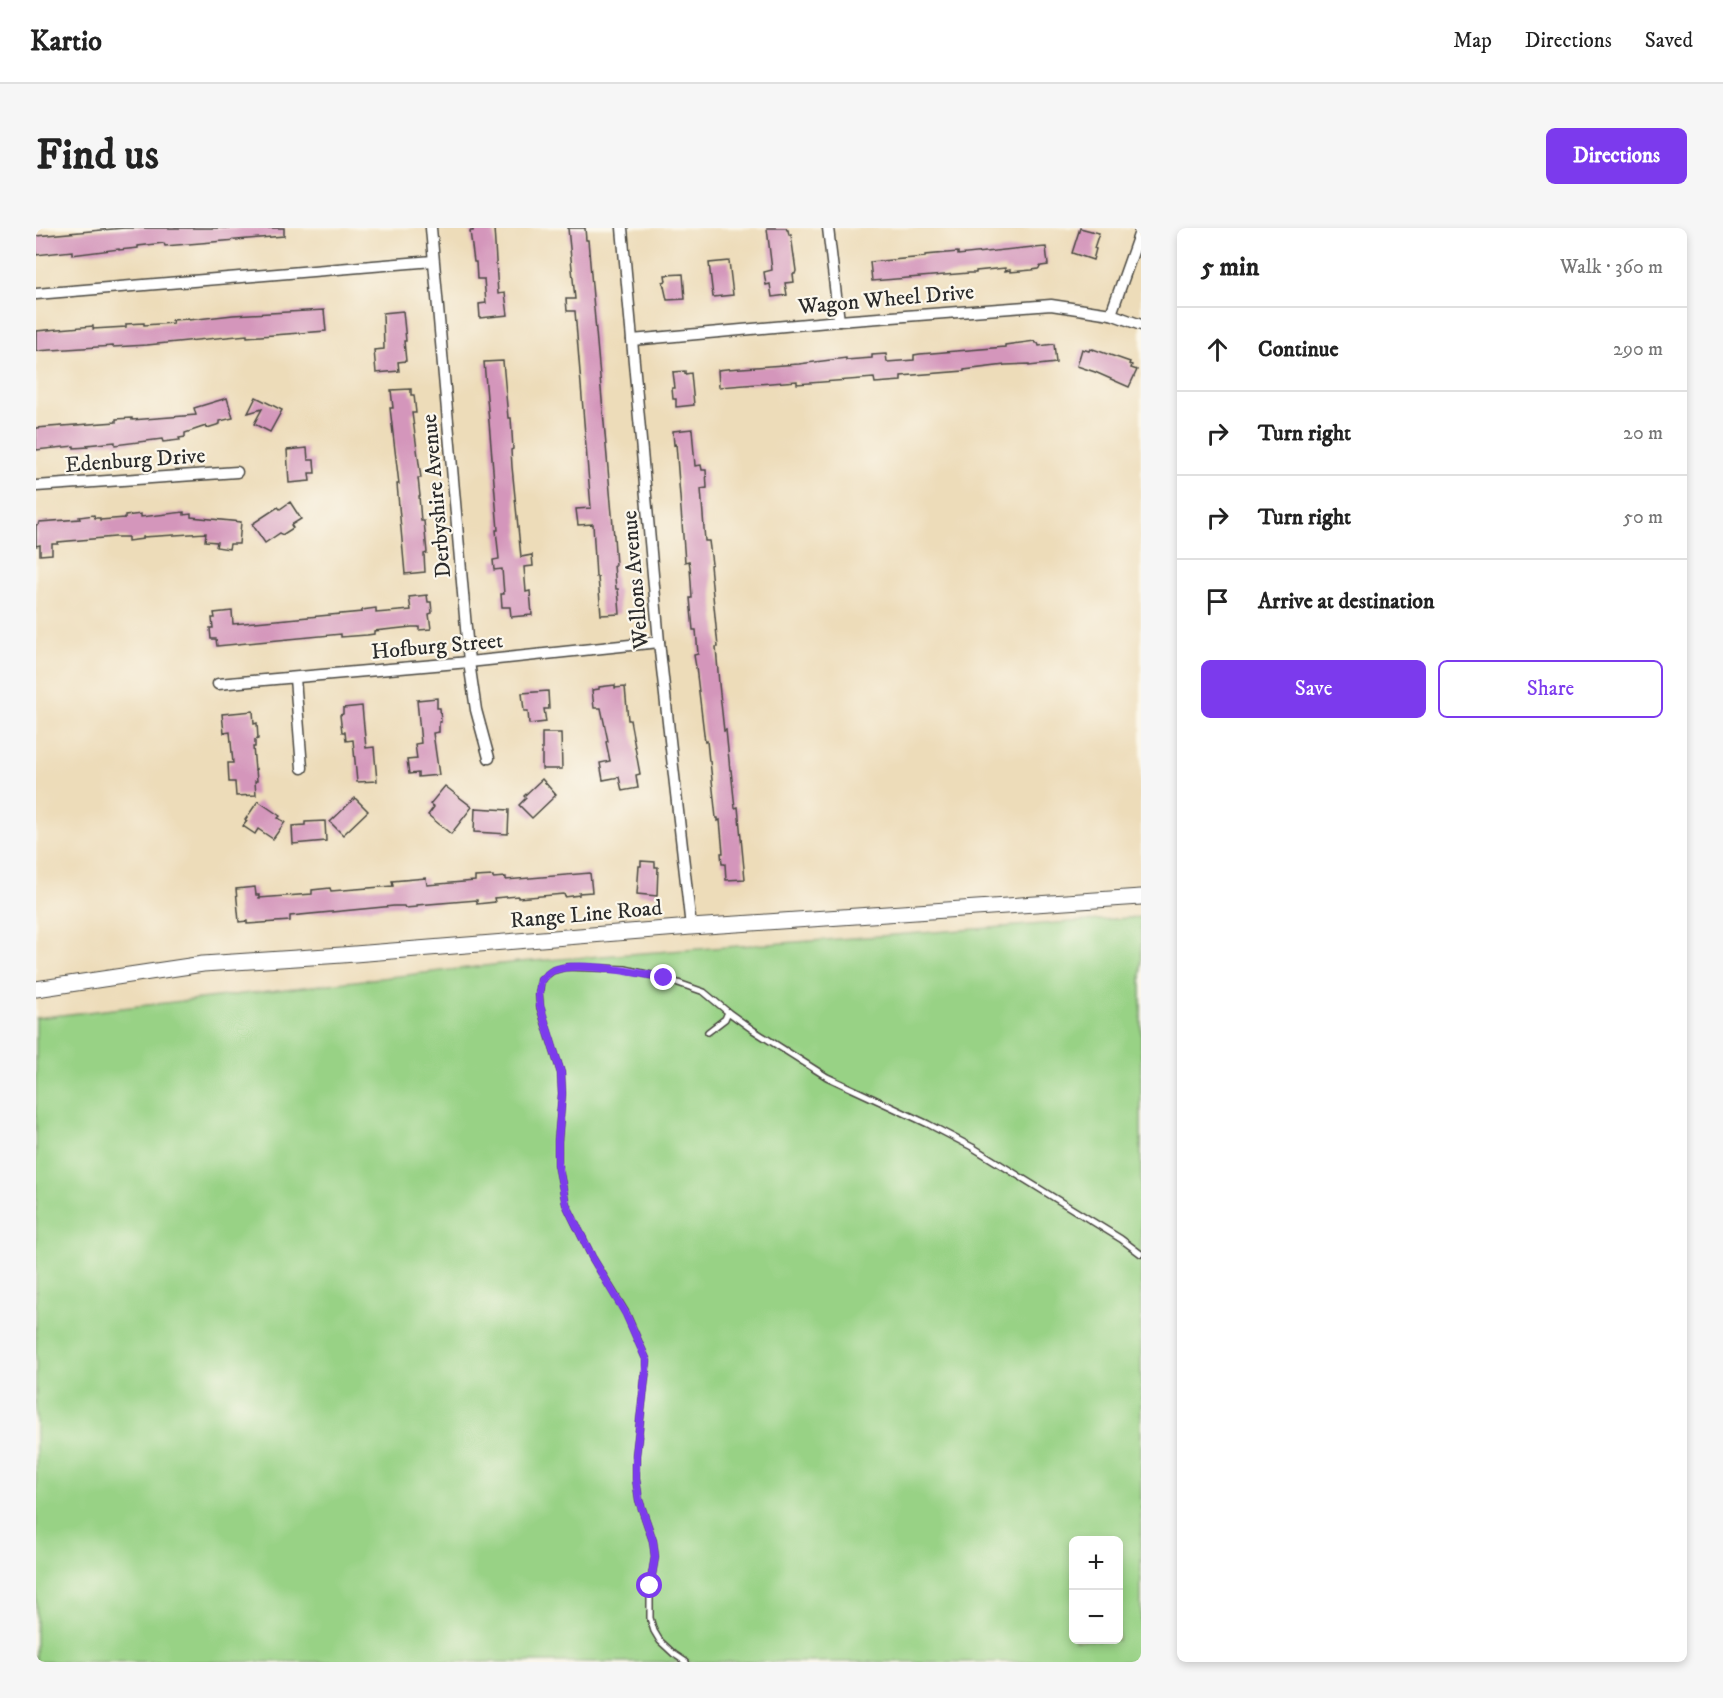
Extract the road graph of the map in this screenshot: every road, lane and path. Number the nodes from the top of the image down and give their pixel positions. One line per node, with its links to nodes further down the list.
1 (431, 228): 5 (street, Derbyshire Avenue)
2 (622, 228): 10 (street, Wellons Avenue)
3 (828, 228): 8 (street)
4 (1141, 229): 7 (street)
5 (433, 261): 6 (street); 14 (street, Derbyshire Avenue)
6 (36, 294)
7 (1112, 314): 8 (street, Wagon Wheel Drive); 9 (street, Wagon Wheel Drive)
8 (839, 321): 10 (street, Wagon Wheel Drive)
9 (1141, 325)
10 (632, 340): 13 (street, Wellons Avenue)
11 (237, 472): 12 (street, Edenburg Drive)
12 (36, 486)
13 (659, 642): 14 (street, Hofburg Street); 20 (street, Wellons Avenue)
14 (470, 662): 15 (street, Hofburg Street); 17 (street, Derbyshire Avenue)
15 (295, 678): 16 (street, Hofburg Street); 18 (street)
16 (218, 684)
17 (489, 759)
18 (302, 768)
19 (1141, 897): 20 (street, Range Line Road)
20 (691, 927): 21 (street, Range Line Road)
21 (36, 989)
22 (728, 1012): 23 (lane); 24 (lane); 25 (lane)
23 (708, 1032)
24 (1141, 1254)
25 (686, 1662)

